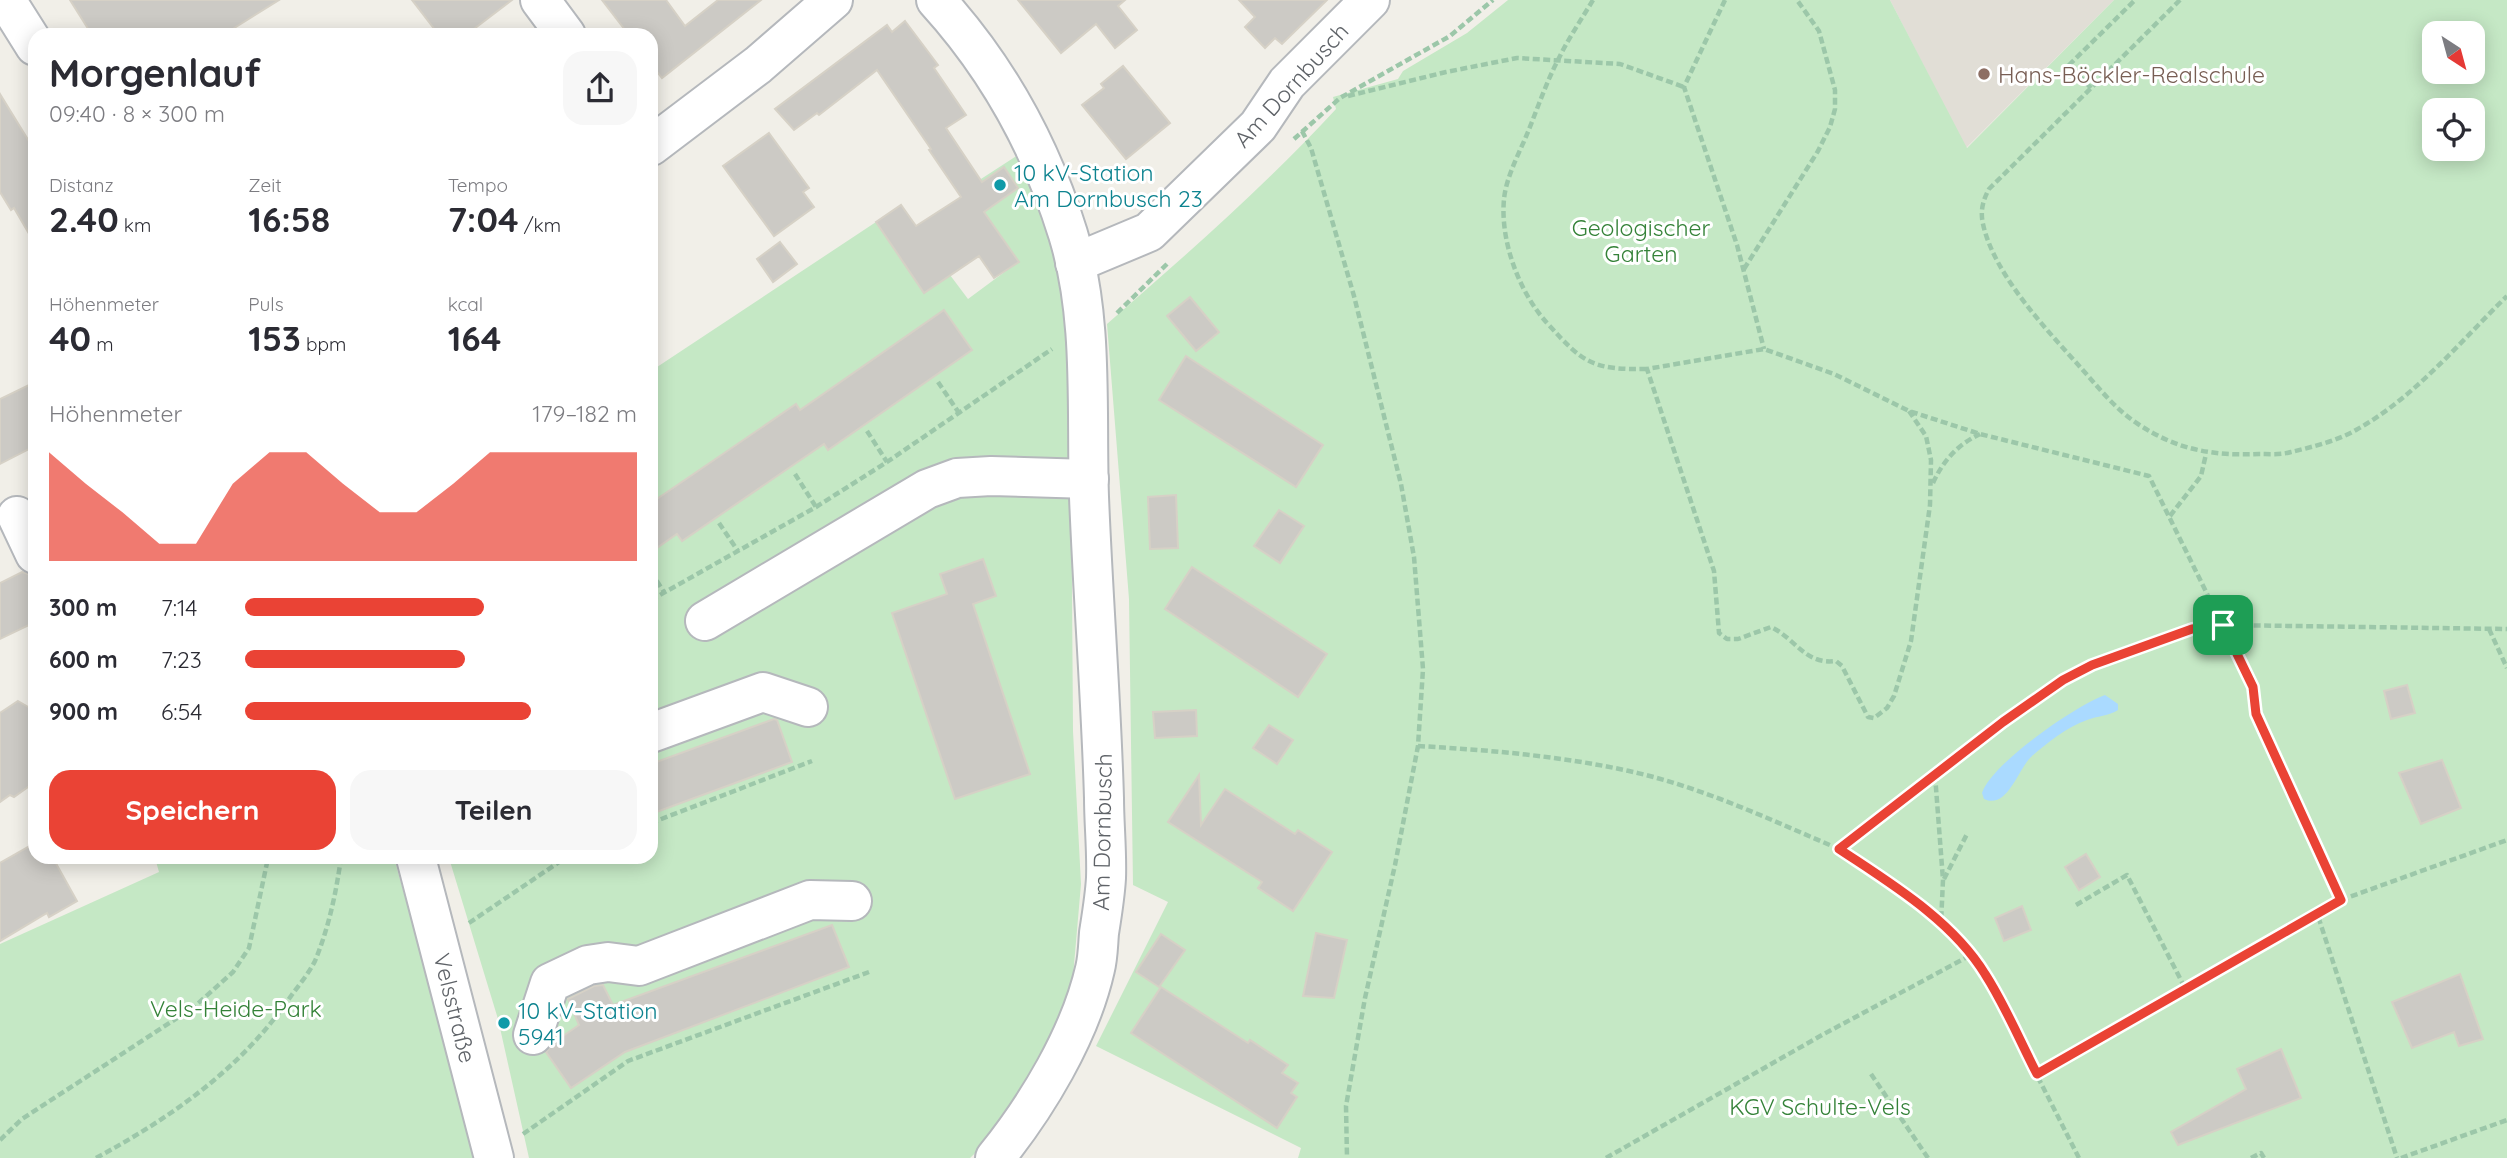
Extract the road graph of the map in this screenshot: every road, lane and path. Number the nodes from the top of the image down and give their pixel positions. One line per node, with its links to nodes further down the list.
1 (6, 0): 12 (street)
2 (540, 0): 11 (street)
3 (833, 0): 18 (street)
4 (936, 0): 19 (street, Am Dornbusch)
5 (1370, 0): 19 (street, Am Dornbusch)
6 (1593, 0): 13 (path)
7 (1725, 0): 14 (path)
8 (1797, 0): 20 (path)
9 (2135, 0): 15 (path)
10 (2180, 0): 15 (path)
11 (561, 28)
12 (28, 35)
13 (1558, 60): 14 (path); 16 (path); 23 (path)
14 (1684, 87): 20 (path)
15 (2091, 88): 29 (path)
16 (1340, 98)
17 (1302, 131): 49 (path)
18 (658, 141)
19 (1075, 263): 32 (street, Am Dornbusch)
20 (1744, 270): 22 (path)
21 (2507, 296): 29 (path)
22 (1764, 349): 23 (path); 25 (path)
23 (1647, 369): 33 (path)
24 (938, 382): 26 (path)
25 (1909, 411): 28 (path); 33 (path)
26 (959, 413)
27 (867, 431): 30 (path)
28 (1980, 434): 33 (path); 36 (path)
29 (2206, 454): 36 (path)
30 (887, 462)
31 (795, 474): 34 (path)
32 (1089, 479): 42 (street); 77 (street, Am Dornbusch)
33 (1931, 487)
34 (816, 507)
35 (17, 516): 38 (street)
36 (2170, 516): 43 (path)
37 (719, 523): 39 (path)
38 (28, 539)
39 (738, 551)
40 (658, 583): 41 (path)
41 (664, 592)
42 (705, 621)
43 (2223, 625): 44 (path); 51 (path); 61 (path)
44 (2489, 629): 45 (path); 46 (path)
45 (2507, 629)
46 (2507, 668)
47 (808, 707): 48 (street)
48 (658, 730)
49 (1418, 746): 55 (path); 78 (path)
50 (812, 761): 52 (path)
51 (1935, 774): 55 (path); 60 (path)
52 (658, 820)
53 (1967, 834): 60 (path)
54 (2507, 839): 61 (path)
55 (1839, 849): 65 (path)
56 (267, 864): 74 (path)
57 (340, 864): 76 (path)
58 (418, 864): 66 (street, Velsstraße)
59 (556, 864): 66 (path)
60 (1943, 880): 65 (path)
61 (2341, 900): 64 (path)
62 (852, 901): 70 (street)
63 (2076, 905): 69 (path)
64 (2316, 913): 69 (path); 84 (path)
65 (1941, 924): 67 (path)
66 (439, 943): 75 (street, Velsstraße)
67 (1971, 955): 72 (path); 79 (path)
68 (869, 972): 75 (path)
69 (2185, 988): 72 (path)
70 (533, 1035)
71 (1871, 1074): 80 (path)
72 (2037, 1074): 81 (path)
73 (2507, 1120): 84 (path)
74 (0, 1140)
75 (493, 1156)
76 (96, 1158)
77 (995, 1158)
78 (1347, 1158)
79 (1606, 1158)
80 (1928, 1158)
81 (2079, 1158)
82 (2251, 1158): 83 (path)
83 (2264, 1158)
84 (2399, 1158)

